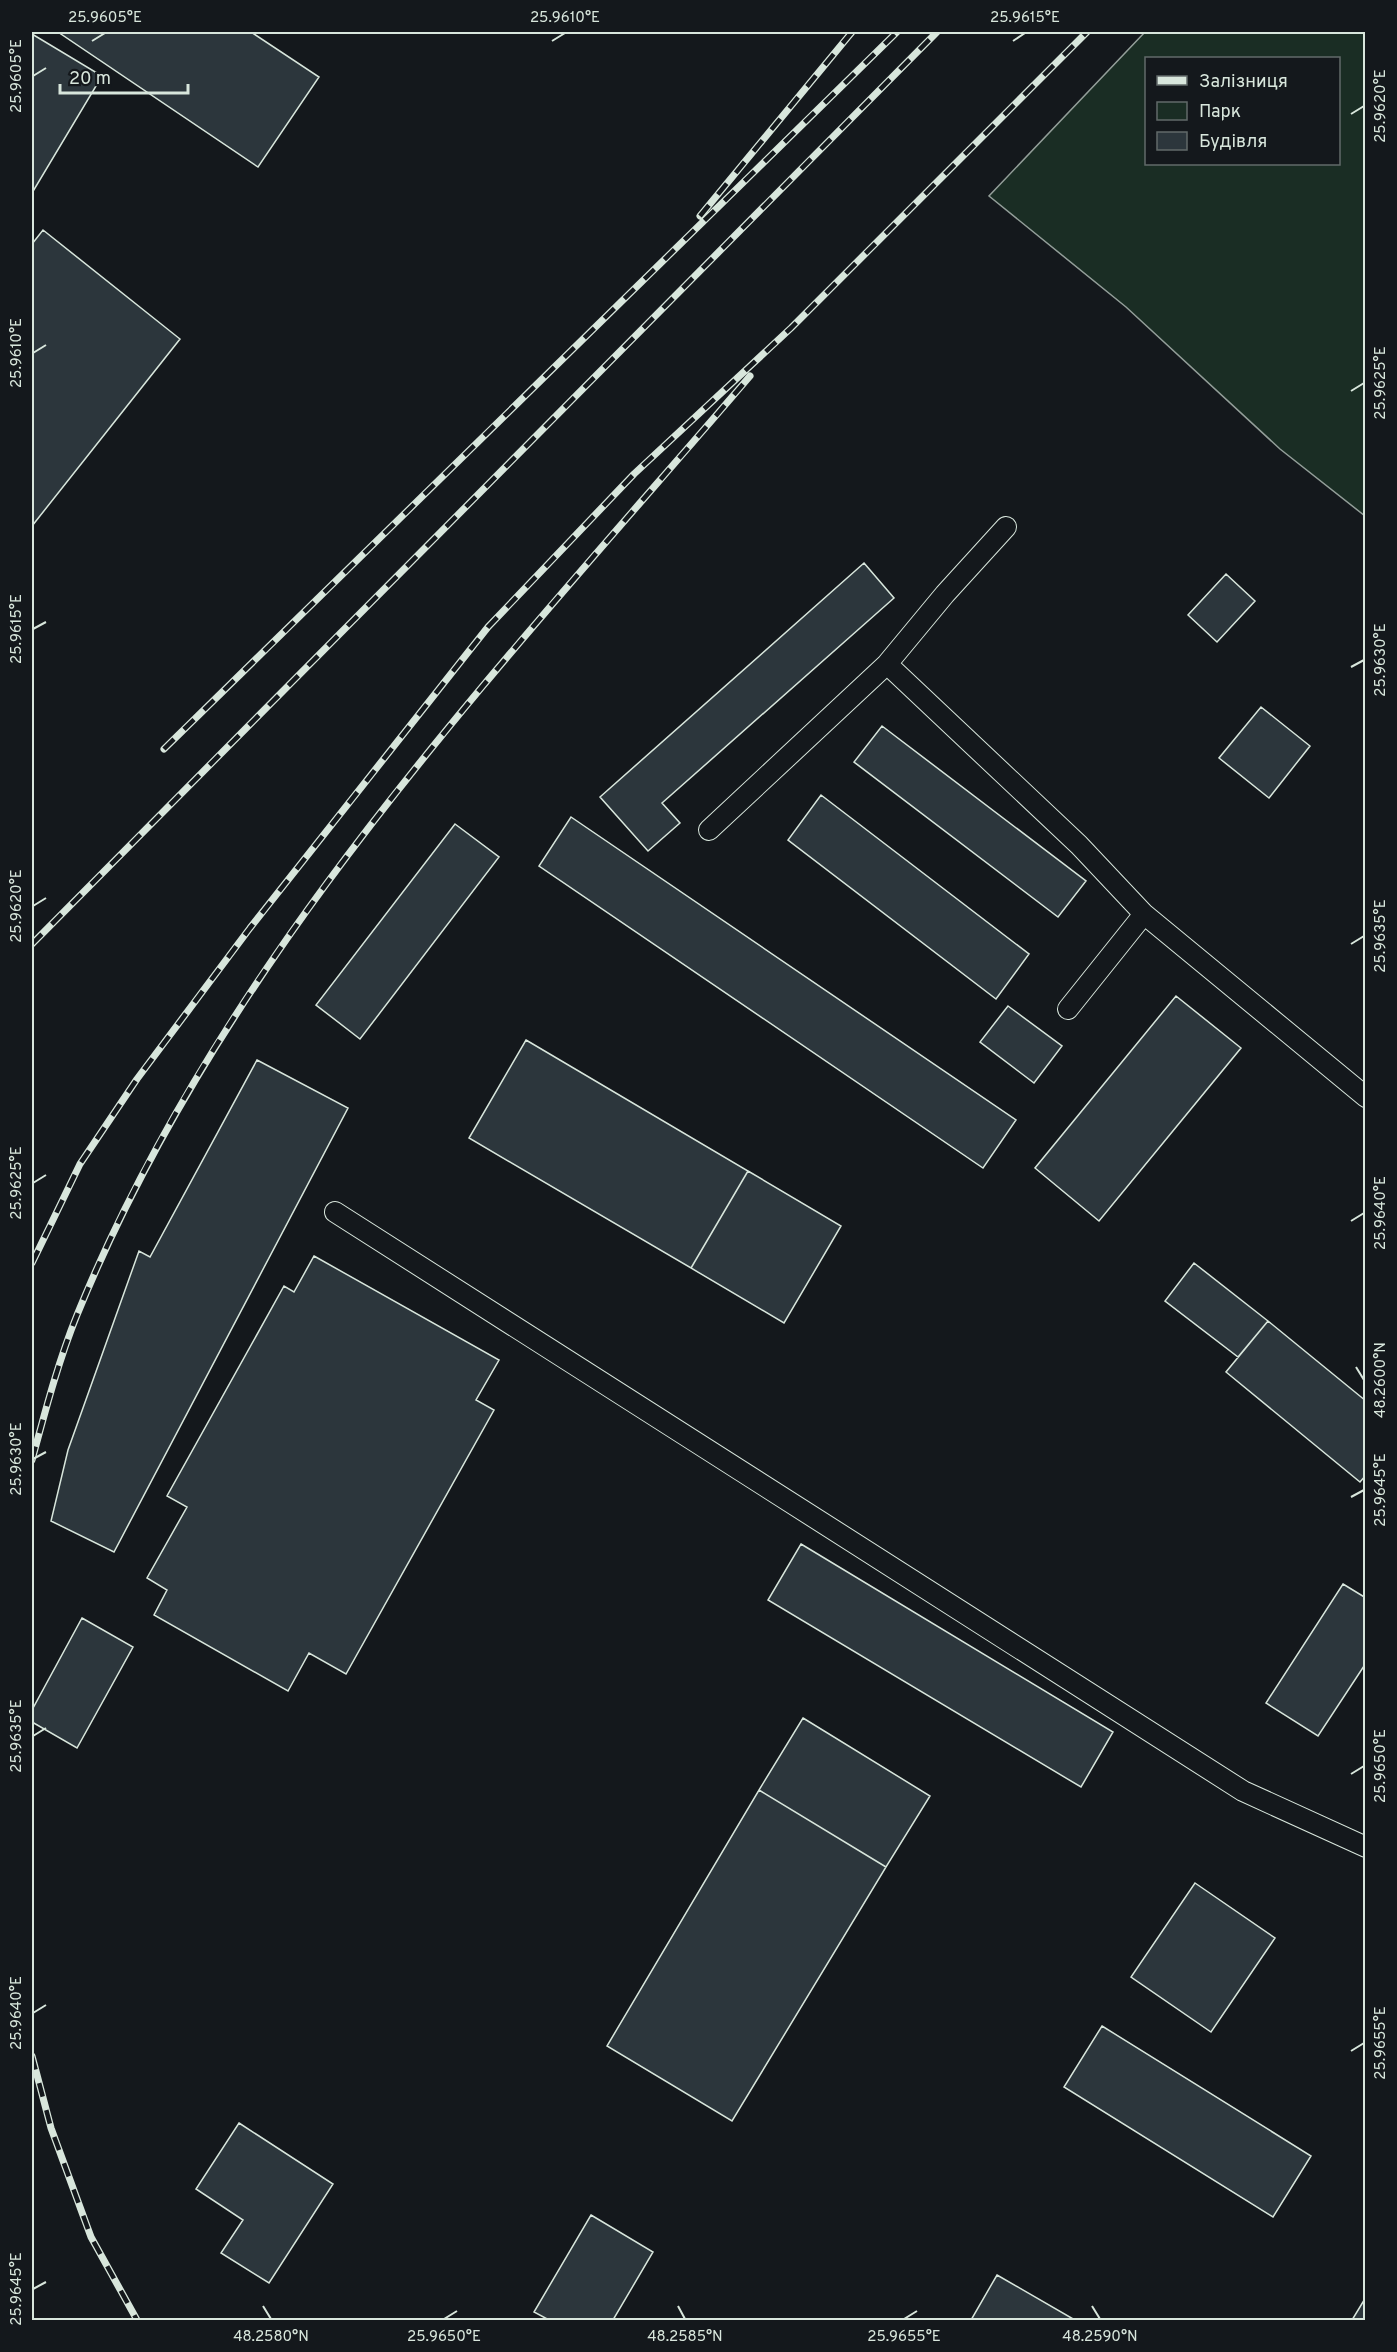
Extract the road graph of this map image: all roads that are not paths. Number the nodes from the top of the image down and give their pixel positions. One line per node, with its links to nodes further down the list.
1 (1006, 527): 2 (lane)
2 (887, 664): 3 (lane); 4 (lane)
3 (709, 830)
4 (1144, 914): 5 (lane); 6 (lane)
5 (1068, 1009)
6 (1365, 1097)
7 (335, 1212): 8 (lane)
8 (1365, 1848)

